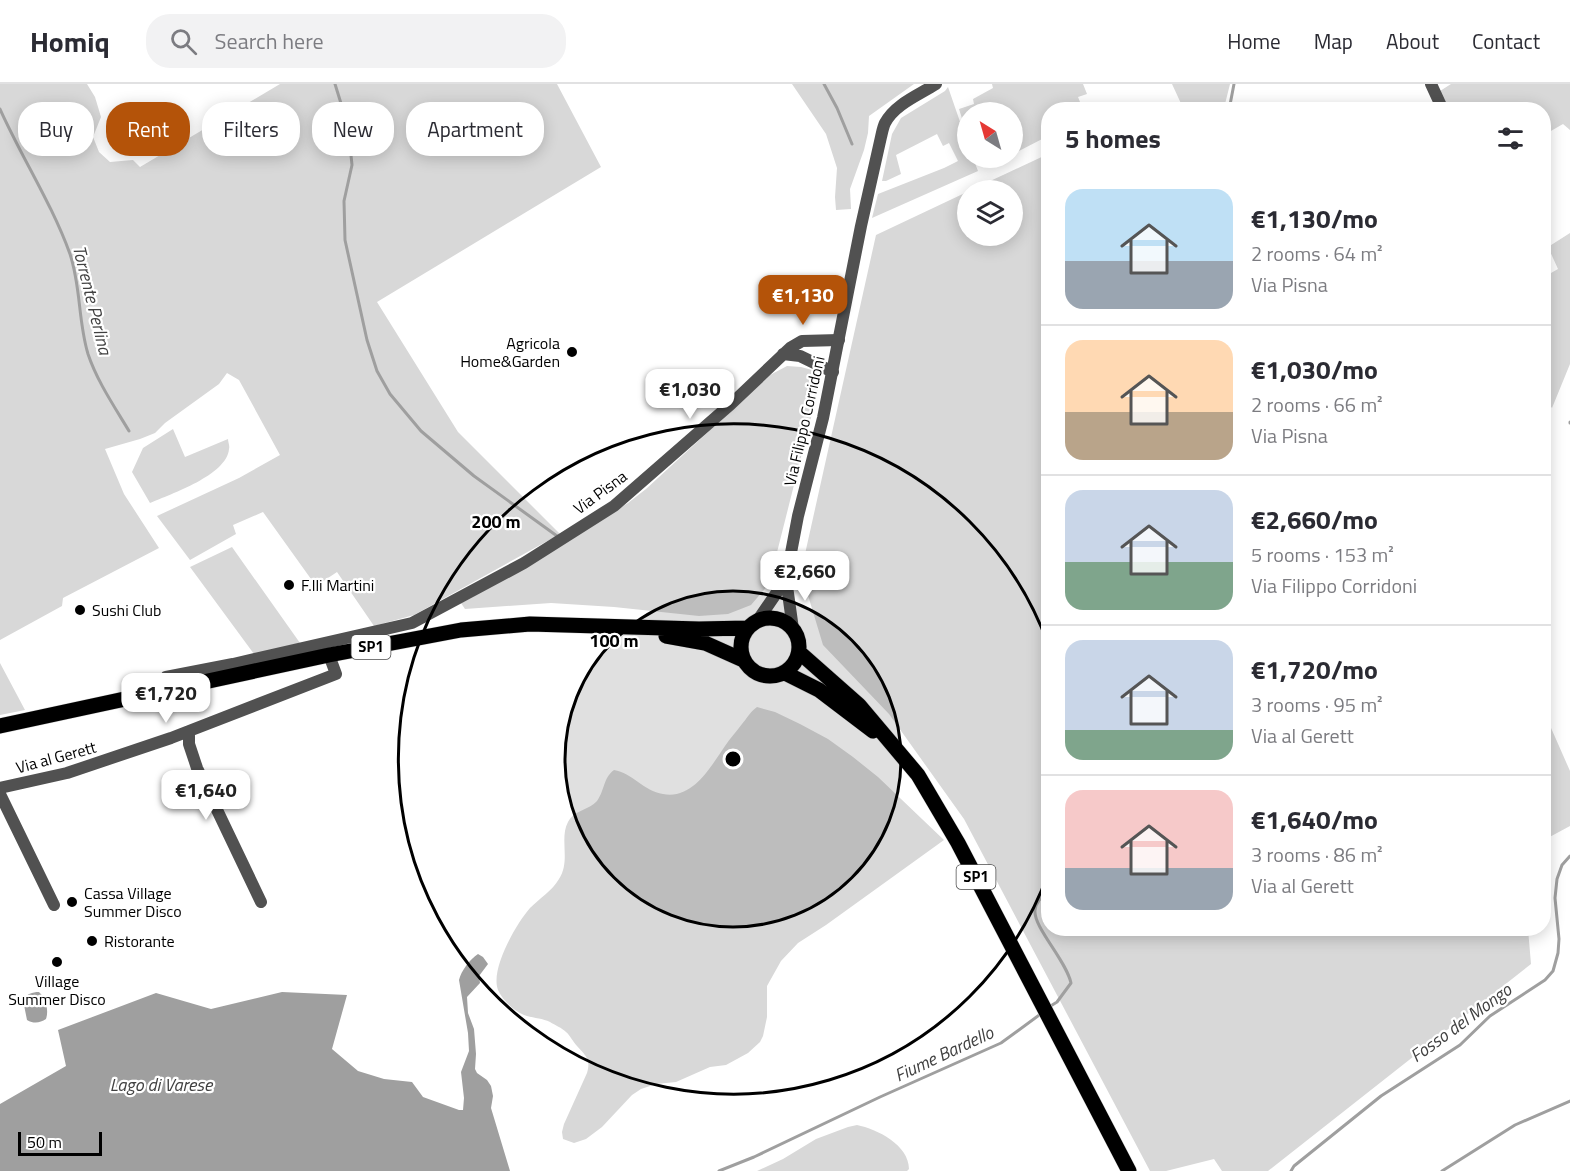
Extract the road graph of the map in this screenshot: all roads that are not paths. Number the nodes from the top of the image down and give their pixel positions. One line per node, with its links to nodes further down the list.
1 (936, 84): 4 (street, Via Filippo Corridoni)
2 (1431, 84): 3 (street)
3 (1439, 102)
4 (839, 340): 5 (street, Via Pisna); 6 (street, Via Filippo Corridoni)
5 (783, 354): 6 (street); 15 (street, Via Pisna)
6 (833, 372): 7 (street, Via Filippo Corridoni)
7 (786, 579): 8 (street, Via Filippo Corridoni); 10 (street, Via Filippo Corridoni)
8 (753, 624): 9 (main road, SP1); 10 (main road, SP1); 13 (main road)
9 (607, 626): 12 (main road, SP1); 13 (main road, SP1)
10 (793, 628): 11 (main road)
11 (799, 652): 14 (main road); 18 (main road, SP1)
12 (329, 655): 16 (main road, SP1); 17 (street, Via al Gerett)
13 (743, 660): 14 (main road, SP1)
14 (784, 673): 18 (main road, SP1)
15 (166, 677)
16 (0, 726)
17 (189, 731): 19 (street, Via al Gerett); 21 (street)
18 (899, 752): 23 (main road, SP1)
19 (0, 788)
20 (0, 794): 22 (street)
21 (261, 902)
22 (54, 905)
23 (1129, 1171)

